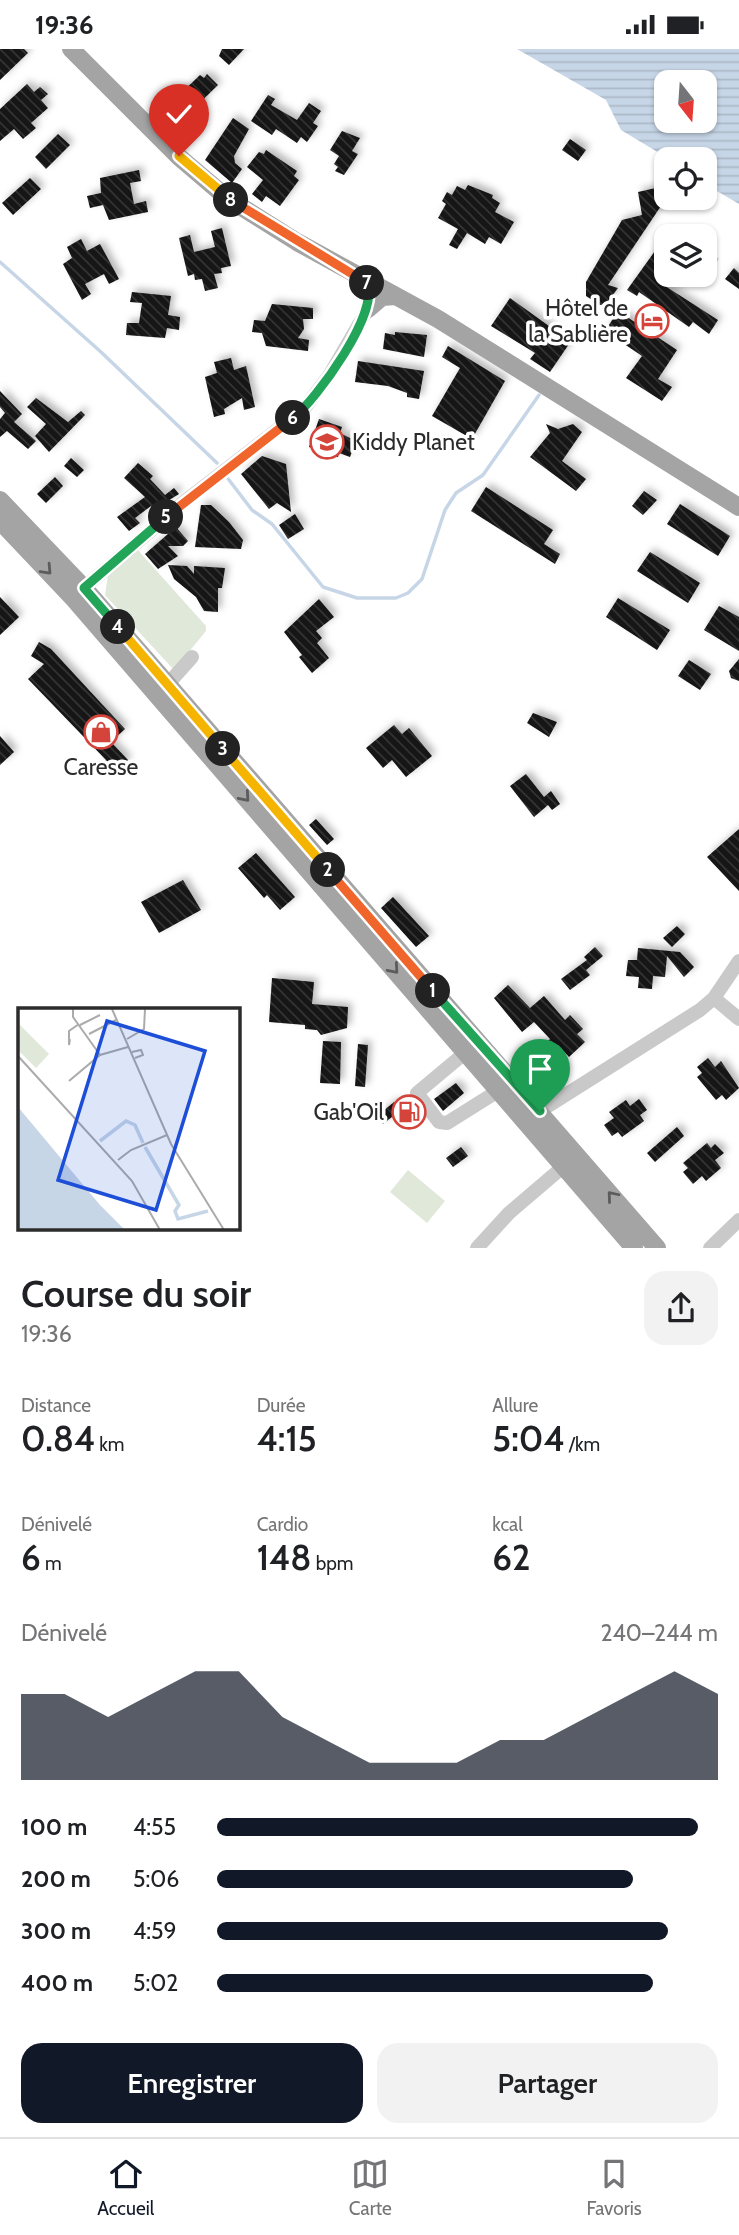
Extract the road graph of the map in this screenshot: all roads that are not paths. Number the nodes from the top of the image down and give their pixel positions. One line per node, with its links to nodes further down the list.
1 (71, 49): 2 (main road)
2 (366, 280): 3 (main road); 4 (main road)
3 (396, 296): 4 (main road); 6 (main road)
4 (368, 309): 8 (street)
5 (0, 500): 8 (main road)
6 (739, 507)
7 (0, 521): 14 (main road, one-way to 14)
8 (84, 588): 10 (main road)
9 (192, 657): 10 (street)
10 (167, 684): 16 (main road)
11 (739, 961): 12 (street)
12 (714, 998): 13 (street); 16 (street)
13 (739, 1019)
14 (466, 1052): 15 (main road); 15 (street)
15 (498, 1091): 17 (main road)
16 (540, 1111): 21 (main road, one-way to 16)
17 (564, 1166): 19 (street); 20 (main road)
18 (739, 1220): 22 (street)
19 (477, 1248)
20 (635, 1248)
21 (657, 1248)
22 (710, 1248)

